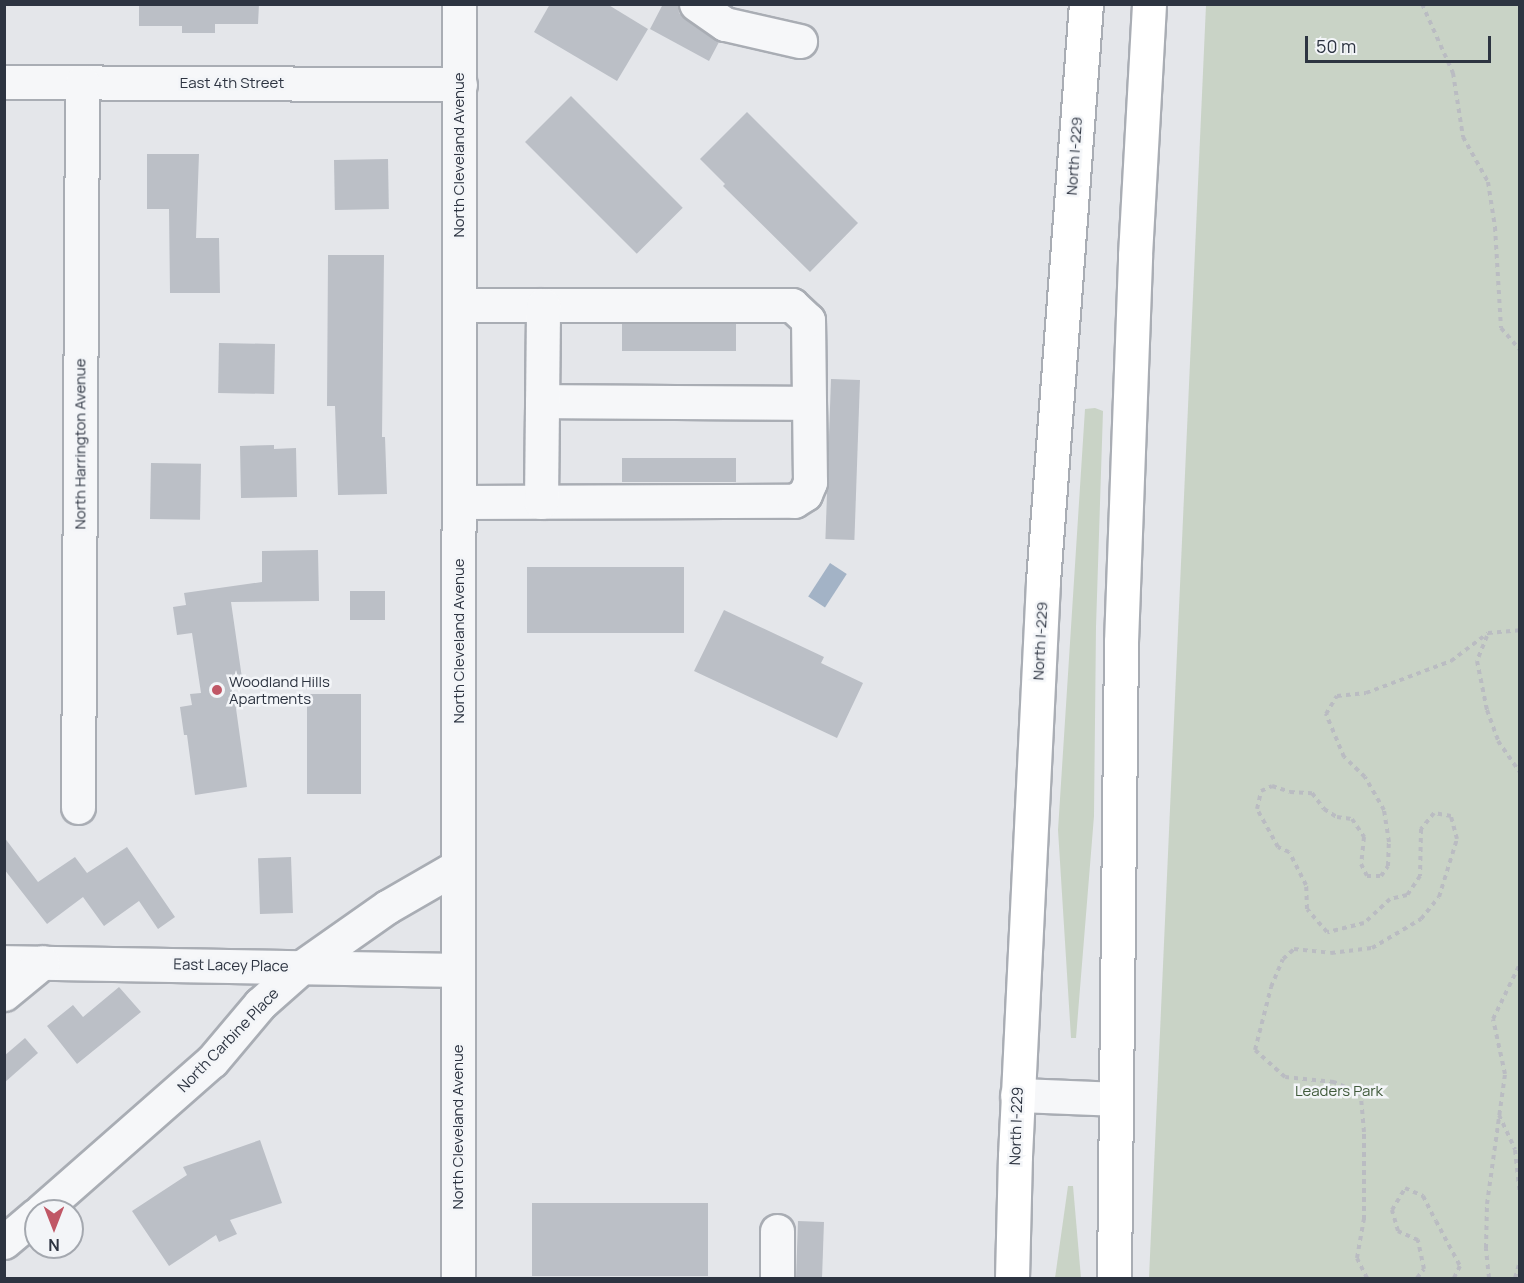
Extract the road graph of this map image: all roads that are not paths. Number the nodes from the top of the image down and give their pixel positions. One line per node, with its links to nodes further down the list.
1 (459, 4): 8 (street, North Cleveland Avenue)
2 (696, 4): 5 (street)
3 (1086, 4): 22 (highway, North I-229)
4 (1149, 4): 23 (highway)
5 (800, 41)
6 (4, 82): 7 (street, East 4th Street)
7 (82, 82): 8 (street, East 4th Street); 15 (street, North Harrington Avenue)
8 (459, 84): 9 (street, North Cleveland Avenue)
9 (459, 304): 10 (street); 13 (street, North Cleveland Avenue)
10 (543, 305): 11 (street); 12 (street)
11 (542, 402): 12 (street); 14 (street)
12 (809, 403): 14 (street)
13 (459, 502): 14 (street); 16 (street, North Cleveland Avenue)
14 (541, 502)
15 (78, 807)
16 (458, 866): 19 (street, North Carbine Place); 20 (street, North Cleveland Avenue)
17 (4, 962): 18 (street, East Lacey Place)
18 (43, 962): 19 (street, East Lacey Place); 21 (street)
19 (303, 966): 20 (street, East Lacey Place); 24 (street, North Carbine Place)
20 (458, 970): 28 (street, North Cleveland Avenue)
21 (4, 994)
22 (1017, 1095): 23 (street); 30 (highway, North I-229)
23 (1115, 1099): 31 (highway)
24 (55, 1199)
25 (24, 1225): 27 (street)
26 (777, 1231): 29 (street)
27 (4, 1242)
28 (458, 1278)
29 (777, 1278)
30 (1012, 1278)
31 (1114, 1278)

